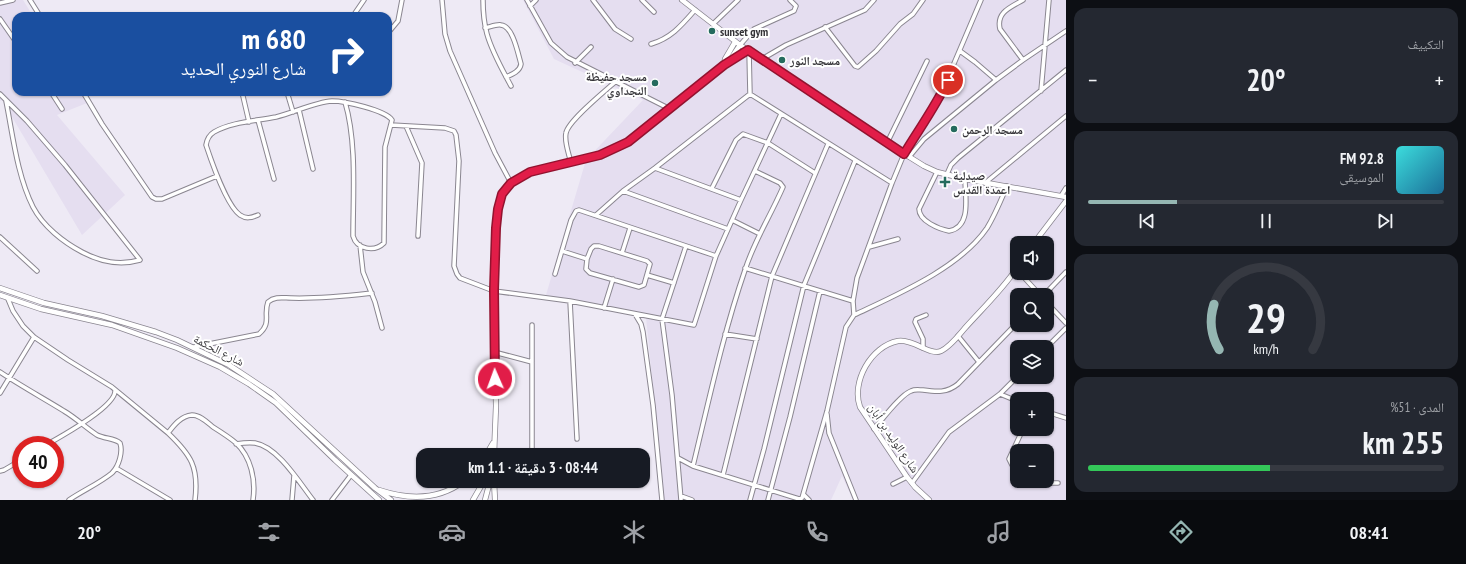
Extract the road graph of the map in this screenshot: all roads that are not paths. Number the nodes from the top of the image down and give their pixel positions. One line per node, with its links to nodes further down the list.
1 (13, 0): 19 (street)
2 (30, 0): 22 (street)
3 (364, 0): 23 (street)
4 (402, 0): 28 (street)
5 (442, 0): 85 (street)
6 (483, 0): 29 (street)
7 (527, 0): 20 (street)
8 (536, 0): 20 (street)
9 (593, 0): 32 (street)
10 (642, 0): 24 (street)
11 (682, 0): 21 (street)
12 (738, 0): 26 (street)
13 (790, 0): 34 (street)
14 (874, 0): 27 (street)
15 (923, 0): 27 (street)
16 (982, 0): 38 (street)
17 (1023, 0): 40 (street)
18 (1049, 0): 35 (street)
19 (0, 3)
20 (530, 6): 43 (street)
21 (695, 10): 26 (street); 33 (street)
22 (38, 12)
23 (355, 12)
24 (654, 12)
25 (0, 19): 31 (street)
26 (713, 24): 34 (street)
27 (825, 27): 39 (street)
28 (392, 28)
29 (486, 28): 46 (street); 46 (street)
30 (1066, 31): 35 (street)
31 (12, 36)
32 (631, 39)
33 (651, 44)
34 (738, 44): 37 (street); 41 (street); 44 (street)
35 (1045, 45): 40 (street); 50 (street)
36 (591, 47): 43 (street)
37 (748, 51): 39 (street); 41 (street); 51 (street)
38 (960, 51): 47 (street); 72 (street)
39 (762, 59): 70 (street)
40 (1023, 60): 47 (street)
41 (729, 61): 44 (street)
42 (926, 61): 70 (street)
43 (575, 63): 48 (street)
44 (724, 65): 60 (street)
45 (1066, 70): 50 (street)
46 (506, 77): 49 (street)
47 (996, 80): 73 (street)
48 (615, 82): 60 (street); 75 (street)
49 (510, 86)
50 (1040, 91): 81 (street)
51 (750, 94): 63 (street); 77 (street)
52 (54, 96): 59 (street)
53 (85, 96): 82 (street)
54 (243, 96): 66 (street)
55 (288, 96): 62 (street)
56 (3, 98): 56 (street); 57 (street)
57 (0, 102)
58 (344, 102): 61 (street); 67 (street); 105 (street)
59 (62, 109)
60 (670, 109): 75 (street)
61 (299, 110): 62 (street); 76 (street)
62 (293, 112): 65 (street)
63 (781, 114): 69 (street); 71 (street)
64 (1066, 116): 87 (street)
65 (258, 120): 66 (street); 83 (street)
66 (249, 122): 82 (street)
67 (391, 125): 68 (street); 105 (street)
68 (406, 126): 101 (street); 126 (street)
69 (768, 143): 78 (street); 80 (street); 89 (street)
70 (887, 143): 72 (street)
71 (828, 144): 74 (street); 80 (street)
72 (904, 154): 73 (street); 86 (street)
73 (909, 157): 79 (street)
74 (855, 161): 86 (street); 122 (street)
75 (571, 163): 85 (street)
76 (313, 168)
77 (656, 168): 89 (street); 91 (street)
78 (755, 171): 93 (street); 100 (street)
79 (937, 172): 81 (street); 84 (street)
80 (815, 173): 117 (street)
81 (947, 174): 84 (street)
82 (217, 176): 95 (street)
83 (274, 179)
84 (965, 179): 87 (street)
85 (511, 183): 126 (street)
86 (892, 183): 107 (street)
87 (985, 183): 88 (street)
88 (1007, 186): 92 (street); 136 (street)
89 (712, 188): 93 (street)
90 (1066, 188): 92 (street)
91 (623, 191): 96 (street); 99 (street)
92 (1064, 196)
93 (741, 200): 97 (street)
94 (1066, 201): 102 (street)
95 (258, 215)
96 (596, 215): 98 (street); 108 (street)
97 (732, 220): 99 (street); 100 (street)
98 (630, 228): 106 (street); 109 (street)
99 (728, 229): 110 (street)
100 (760, 234): 112 (street)
101 (418, 236)
102 (1039, 236)
103 (0, 237): 113 (street)
104 (898, 239): 107 (street)
105 (360, 245): 128 (street)
106 (686, 246): 110 (street); 121 (street)
107 (869, 247): 132 (street)
108 (562, 251): 111 (street); 115 (street)
109 (622, 253): 111 (street); 116 (street)
110 (716, 256): 138 (street)
111 (588, 259): 118 (street)
112 (745, 268): 117 (street); 144 (street)
113 (37, 271)
114 (1066, 272): 125 (street)
115 (555, 274)
116 (648, 275): 118 (street); 121 (street)
117 (772, 276): 122 (street); 147 (street)
118 (613, 279): 133 (street)
119 (1010, 279): 145 (street, شارع الوليد بن أبان)
120 (1026, 280): 124 (street)
121 (674, 283): 138 (street)
122 (804, 285): 127 (street); 189 (street)
123 (0, 288): 149 (street, شارع الحكمة)
124 (1034, 288)
125 (1051, 288)
126 (494, 290): 131 (street); 151 (street)
127 (820, 291): 132 (street); 195 (street)
128 (372, 293): 141 (street); 149 (street)
129 (0, 295): 130 (street, شارع الحكمة)
130 (8, 299): 146 (street); 181 (street, شارع الحكمة)
131 (570, 301): 133 (street); 169 (street)
132 (853, 301): 136 (street)
133 (604, 308): 135 (street)
134 (1054, 310): 139 (street)
135 (635, 314): 138 (street); 210 (street)
136 (854, 314): 161 (street)
137 (926, 314): 150 (street)
138 (662, 319): 176 (street)
139 (1066, 323)
140 (532, 325): 152 (street)
141 (382, 328)
142 (1066, 328): 148 (street)
143 (1010, 330): 153 (street)
144 (725, 334): 147 (street); 178 (street)
145 (958, 336): 150 (street, شارع الوليد بن أبان); 153 (street)
146 (34, 337): 155 (street); 157 (street)
147 (757, 339): 182 (street)
148 (1054, 340)
149 (194, 347): 190 (street, شارع الحكمة)
150 (923, 348): 165 (street, شارع الوليد بن أبان)
151 (494, 352): 152 (street); 167 (street)
152 (532, 362): 175 (street)
153 (978, 362): 165 (street)
154 (0, 372): 155 (street)
155 (9, 378): 158 (street); 164 (street)
156 (1010, 384): 159 (street)
157 (115, 390): 164 (street); 166 (street)
158 (0, 393)
159 (1000, 394): 160 (street); 185 (street)
160 (1010, 398)
161 (826, 411): 196 (street); 215 (street)
162 (1054, 414): 163 (street)
163 (1066, 418)
164 (82, 424): 168 (street); 179 (street)
165 (874, 429): 184 (street, شارع الوليد بن أبان)
166 (168, 433): 171 (street); 200 (street)
167 (495, 434): 170 (street); 174 (street)
168 (61, 436)
169 (576, 439)
170 (493, 443): 172 (street); 173 (street)
171 (236, 444): 183 (street); 201 (street)
172 (490, 448)
173 (492, 448)
174 (494, 448)
175 (532, 448)
176 (678, 458): 178 (street); 197 (street)
177 (12, 465): 180 (street)
178 (693, 466): 182 (street)
179 (116, 468): 198 (street); 199 (street)
180 (0, 470)
181 (351, 475): 204 (street); 205 (street, شارع الحكمة)
182 (723, 475): 189 (street)
183 (294, 476): 202 (street); 203 (street)
184 (907, 477): 185 (street, شارع الوليد بن أبان); 188 (street)
185 (912, 483): 216 (street, شارع الوليد بن أبان)
186 (1054, 483): 187 (street)
187 (1058, 483)
188 (893, 484)
189 (754, 486): 195 (street); 212 (street)
190 (376, 488): 191 (street); 206 (street, شارع الحكمة)
191 (456, 488)
192 (480, 488): 207 (street)
193 (488, 488): 208 (street)
194 (494, 488): 209 (street)
195 (771, 490): 196 (street); 213 (street)
196 (804, 495): 214 (street)
197 (681, 498): 211 (street)
198 (69, 500)
199 (170, 500)
200 (195, 500)
201 (253, 500)
202 (292, 500)
203 (313, 500)
204 (332, 500)
205 (379, 500)
206 (391, 500)
207 (473, 500)
208 (485, 500)
209 (495, 500)
210 (662, 500)
211 (692, 500)
212 (750, 500)
213 (768, 500)
214 (809, 500)
215 (856, 500)
216 (929, 500)

